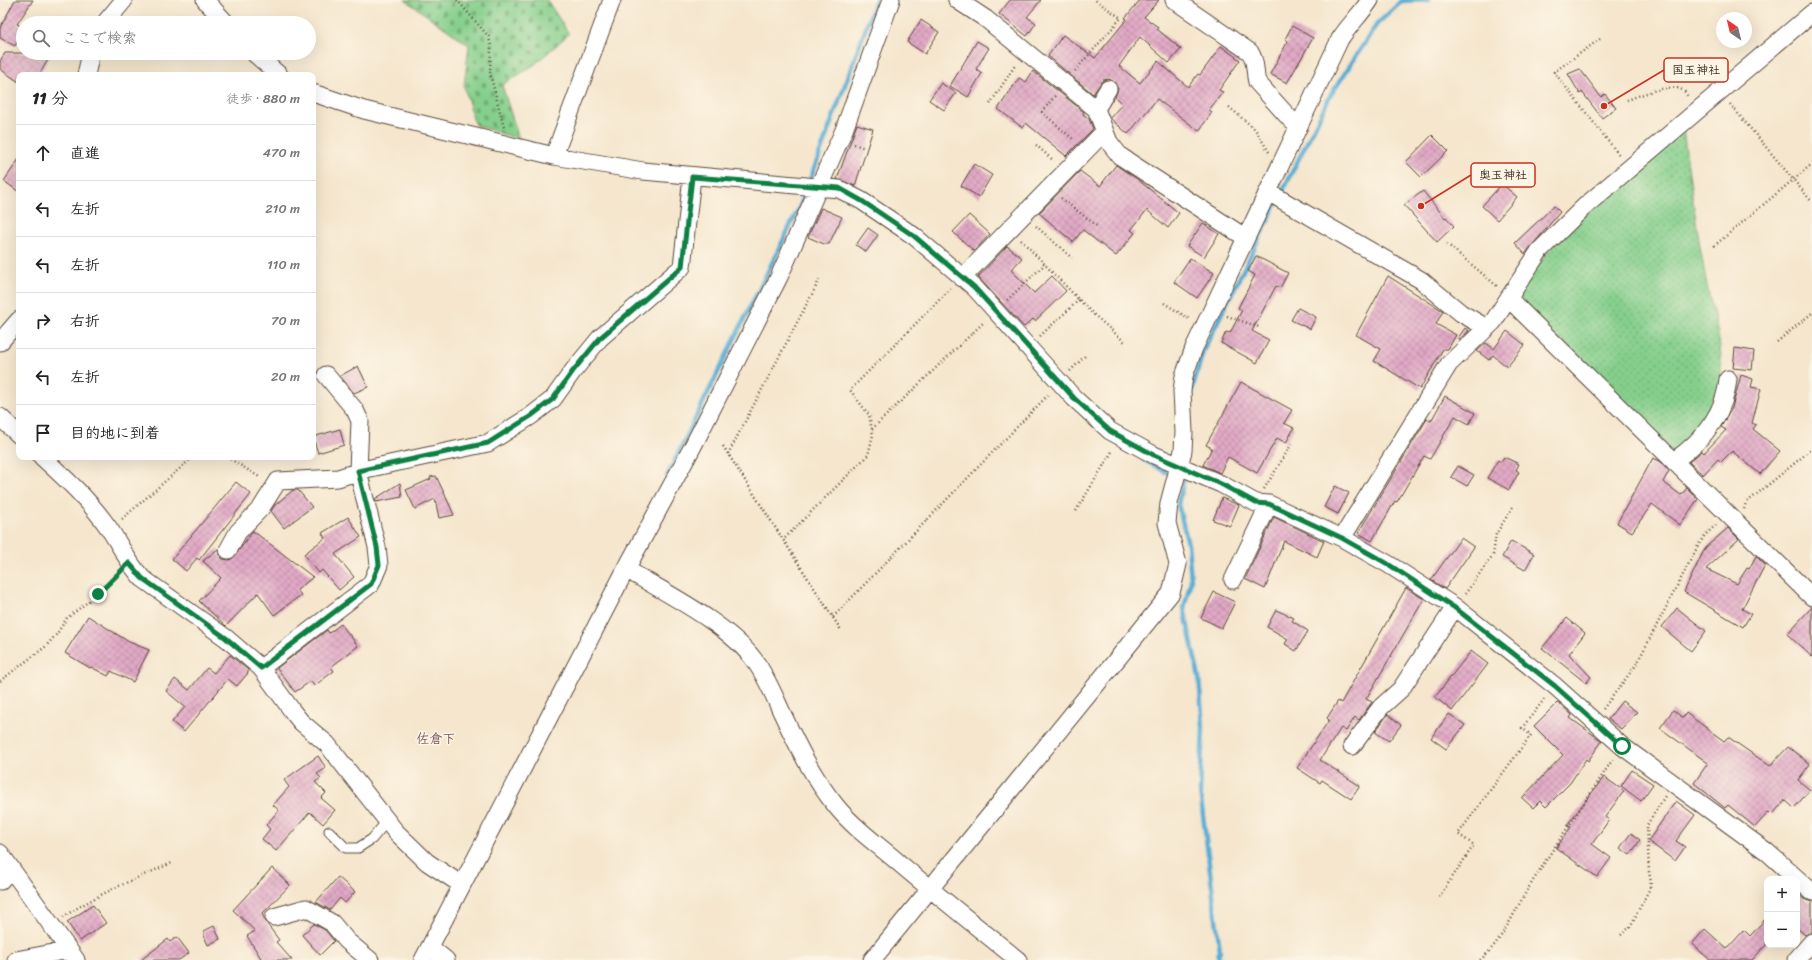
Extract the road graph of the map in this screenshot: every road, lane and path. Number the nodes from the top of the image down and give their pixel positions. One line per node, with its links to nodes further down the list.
1 (124, 0): 11 (street)
2 (205, 0): 12 (street)
3 (457, 0): 30 (path)
4 (612, 0): 33 (street)
5 (891, 0): 39 (street)
6 (957, 0): 14 (street)
7 (1095, 0): 19 (path)
8 (1174, 0): 28 (street)
9 (1370, 0): 28 (street)
10 (1812, 13): 21 (street)
11 (111, 16)
12 (220, 16)
13 (1600, 39): 34 (path)
14 (1024, 50): 19 (street); 24 (path)
15 (89, 60): 17 (street)
16 (262, 60): 18 (street)
17 (87, 72)
18 (276, 72)
19 (1065, 84): 26 (street); 32 (path)
20 (1108, 89): 26 (street)
21 (1720, 91): 27 (street); 42 (path)
22 (316, 94): 30 (street)
23 (1628, 100): 27 (path)
24 (990, 104)
25 (1229, 107): 36 (path)
26 (1096, 109): 29 (street)
27 (1698, 110): 53 (street)
28 (1299, 126): 36 (street)
29 (1104, 132): 32 (street); 46 (street)
30 (509, 145): 33 (street)
31 (1036, 145): 37 (path)
32 (1086, 151): 37 (street)
33 (554, 156): 38 (street)
34 (1622, 159)
35 (1812, 164): 48 (path)
36 (1278, 171): 41 (street)
37 (1066, 172): 40 (street)
38 (692, 177): 39 (street); 83 (street)
39 (820, 187): 52 (street); 94 (street)
40 (1049, 189): 43 (street); 44 (path)
41 (1268, 192): 46 (street); 62 (street)
42 (1812, 202)
43 (1024, 215): 45 (street); 49 (path)
44 (1098, 227)
45 (1010, 229): 50 (path); 52 (street)
46 (1246, 238): 56 (street)
47 (1447, 244): 53 (path)
48 (1714, 246)
49 (1072, 258)
50 (1045, 264): 54 (path); 57 (path)
51 (821, 277): 77 (path)
52 (962, 278): 57 (street); 72 (path)
53 (1509, 297): 62 (street); 81 (street)
54 (1080, 299): 64 (path); 66 (path)
55 (1164, 303): 61 (path)
56 (1212, 310): 60 (path); 61 (street)
57 (995, 311): 66 (street); 72 (path)
58 (1812, 312): 65 (path)
59 (16, 323): 63 (street)
60 (1259, 327)
61 (1203, 328): 82 (street)
62 (1487, 328): 91 (street)
63 (0, 342)
64 (1125, 342)
65 (1777, 342)
66 (1028, 347): 70 (street)
67 (1085, 356): 70 (path)
68 (326, 375): 83 (street)
69 (1728, 379): 81 (street)
70 (1060, 382): 74 (street); 98 (path)
71 (0, 417): 73 (street)
72 (872, 429): 90 (path)
73 (16, 432)
74 (1121, 438): 82 (street); 87 (path)
75 (1293, 442): 85 (path)
76 (1812, 449): 88 (path)
77 (728, 454): 98 (path); 98 (path)
78 (45, 460): 89 (street)
79 (190, 460): 89 (path)
80 (232, 460): 84 (path)
81 (1674, 461): 88 (street)
82 (1179, 467): 85 (street); 112 (street)
83 (358, 471): 84 (street); 99 (street)
84 (275, 486): 92 (street)
85 (1262, 503): 91 (street); 95 (street)
86 (1514, 505): 97 (path)
87 (1076, 511)
88 (1733, 519): 96 (street); 102 (path)
89 (110, 530): 93 (street)
90 (785, 538)
91 (1342, 538): 97 (street)
92 (228, 550)
93 (129, 563): 99 (street); 100 (path)
94 (626, 569): 111 (street); 112 (street)
95 (1233, 580)
96 (1812, 597)
97 (1455, 608): 101 (street); 103 (street)
98 (833, 617)
99 (261, 668): 106 (street)
100 (0, 681)
101 (1555, 686): 102 (street); 114 (path)
102 (1593, 721): 104 (street)
103 (1352, 746)
104 (1622, 746): 105 (street); 126 (path)
105 (1672, 783): 113 (street); 117 (path)
106 (387, 821): 107 (lane); 111 (street)
107 (329, 831)
108 (0, 853): 110 (street)
109 (172, 863): 116 (path)
110 (5, 874): 116 (street)
111 (462, 885): 119 (street)
112 (929, 889): 124 (street); 125 (street)
113 (1812, 892)
114 (1439, 897)
115 (274, 917): 122 (street)
116 (52, 925): 120 (street)
117 (1621, 935)
118 (1812, 942): 127 (street)
119 (427, 954): 123 (street)
120 (73, 955): 121 (street)
121 (16, 960)
122 (370, 960)
123 (446, 960)
124 (872, 960)
125 (1018, 960)
126 (1480, 960)
127 (1796, 960)

